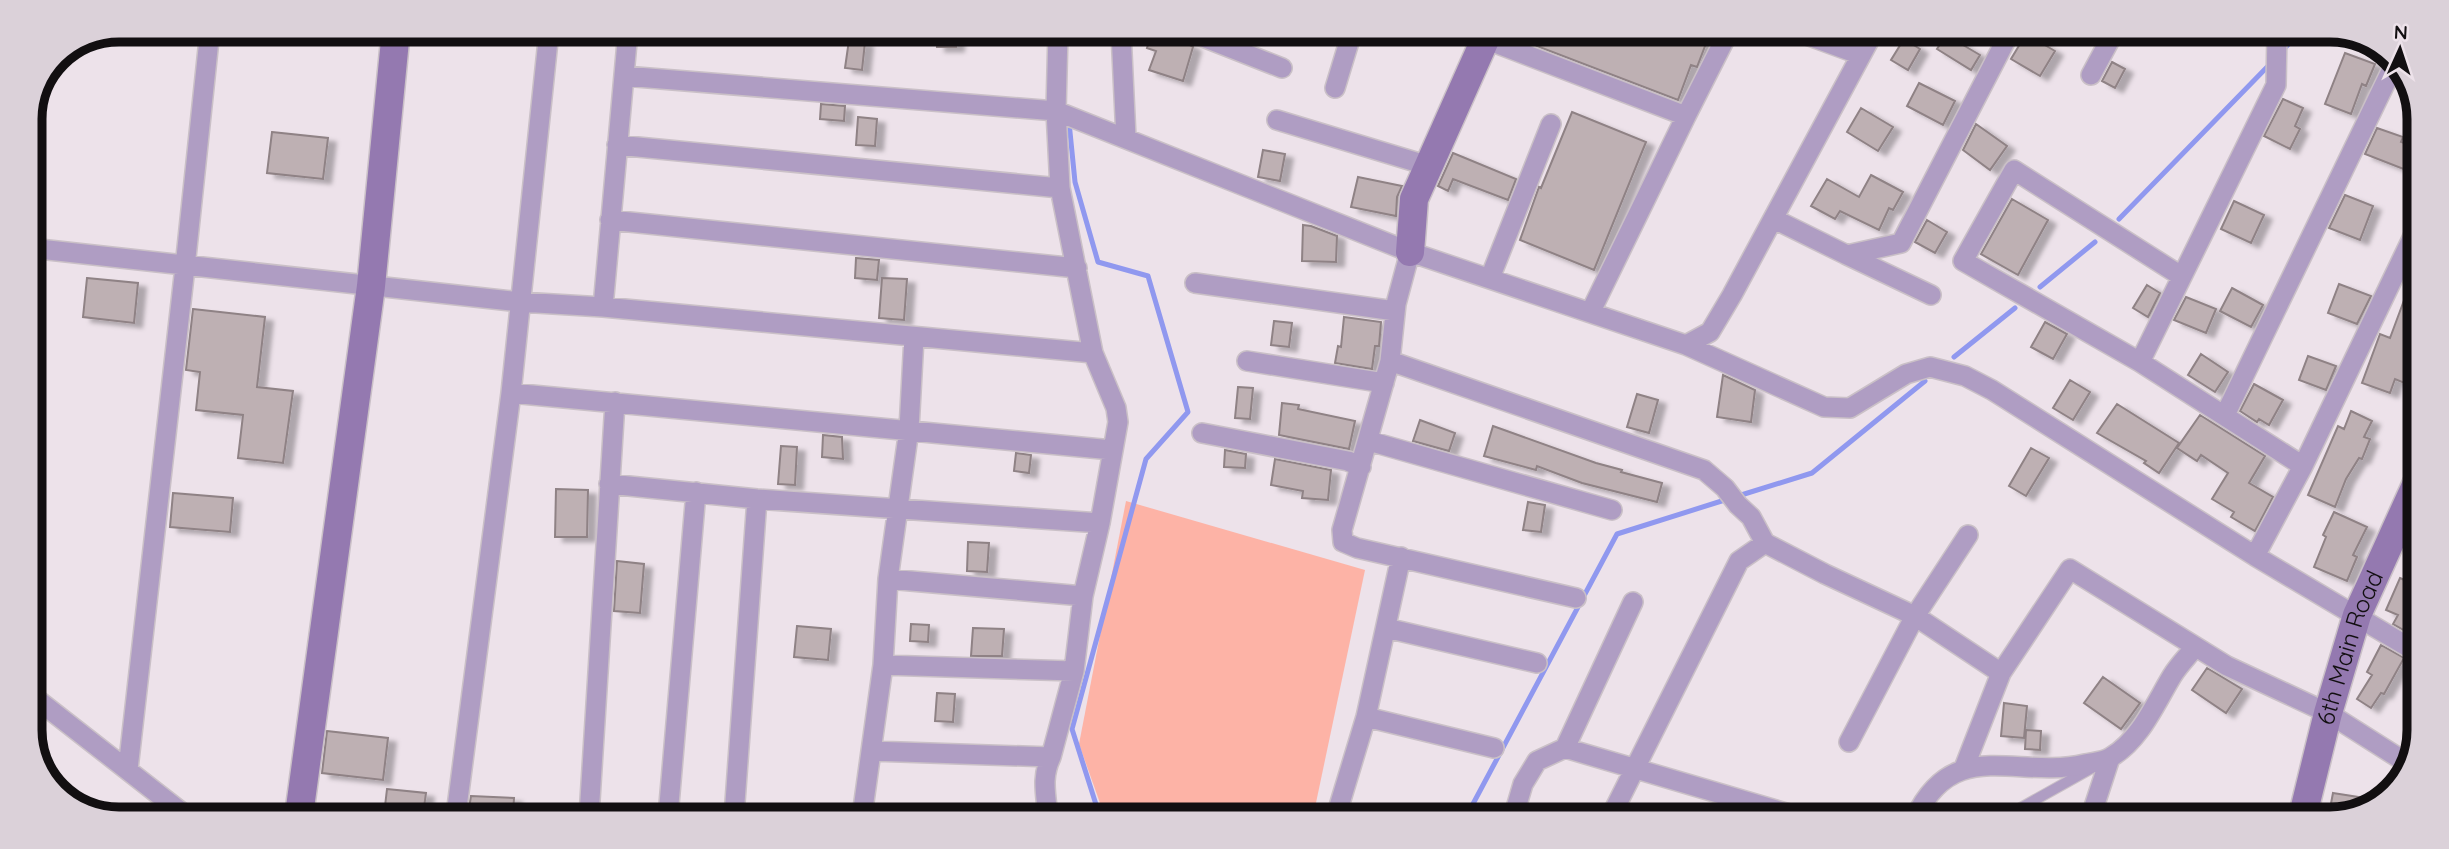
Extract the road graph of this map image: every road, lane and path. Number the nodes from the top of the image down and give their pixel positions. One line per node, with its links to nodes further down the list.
1 (209, 42): 37 (street)
2 (395, 42): 42 (street)
3 (548, 42): 44 (street)
4 (627, 42): 20 (street)
5 (1058, 42): 23 (street)
6 (1121, 42): 27 (street)
7 (1216, 42): 18 (street)
8 (1349, 42): 22 (street)
9 (1477, 42): 29 (street)
10 (1498, 42): 24 (street)
11 (1723, 42): 24 (street)
12 (1826, 42): 17 (street)
13 (1868, 42): 17 (street)
14 (2005, 42): 36 (street)
15 (2109, 42): 19 (street)
16 (2277, 42): 39 (street)
17 (1861, 55): 31 (street)
18 (1282, 68)
19 (2091, 75)
20 (624, 76): 23 (street); 28 (street)
21 (2385, 84): 57 (street)
22 (1335, 88)
23 (1057, 111): 27 (street); 30 (street)
24 (1686, 116): 47 (street)
25 (1277, 120): 29 (street)
26 (1551, 124): 40 (street)
27 (1121, 137): 35 (street)
28 (617, 145): 30 (street); 32 (street)
29 (1429, 166): 35 (street)
30 (1060, 188): 38 (street)
31 (1774, 219): 36 (street); 49 (street)
32 (610, 220): 38 (street); 45 (street)
33 (42, 249): 37 (street)
34 (2407, 249): 62 (street)
35 (1410, 252): 40 (street); 46 (street)
36 (1847, 255): 43 (street)
37 (185, 267): 42 (street); 100 (street)
38 (1077, 268): 50 (street)
39 (2181, 276): 53 (street); 53 (street)
40 (1490, 278): 47 (street)
41 (1195, 283): 46 (street)
42 (371, 286): 44 (street); 102 (street)
43 (1931, 295)
44 (520, 302): 45 (street); 55 (street)
45 (603, 307): 48 (street)
46 (1395, 311): 52 (street)
47 (1591, 311): 49 (street)
48 (914, 337): 50 (street); 58 (street)
49 (1686, 345): 73 (street)
50 (1093, 353): 61 (street)
51 (1247, 361): 54 (street)
52 (1390, 361): 54 (street); 72 (street)
53 (2140, 362): 57 (street)
54 (1384, 383): 60 (street)
55 (511, 393): 56 (street); 103 (street)
56 (615, 402): 58 (street); 64 (street)
57 (2225, 415): 62 (street)
58 (909, 429): 61 (street); 68 (street)
59 (1202, 433): 63 (street)
60 (1369, 441): 63 (street); 69 (street)
61 (1112, 450): 70 (street)
62 (2303, 466): 73 (street)
63 (1361, 467): 74 (street)
64 (609, 484): 65 (street); 104 (street)
65 (696, 492): 66 (street); 105 (street)
66 (757, 499): 68 (street); 106 (street)
67 (2407, 505): 79 (street, 6th Main Road)
68 (897, 509): 70 (street); 75 (street)
69 (1612, 510)
70 (1100, 523): 76 (street)
71 (1968, 535): 80 (street)
72 (1765, 543): 80 (street); 98 (street)
73 (2255, 556): 79 (street)
74 (1401, 557): 77 (street); 81 (street)
75 (888, 579): 76 (street); 85 (street)
76 (1083, 596): 86 (street)
77 (1576, 598)
78 (1633, 602): 93 (street)
79 (2357, 615): 82 (street); 89 (street, 6th Main Road)
80 (1915, 616): 87 (street); 91 (street)
81 (1386, 628): 84 (street); 90 (street)
82 (2407, 646)
83 (2195, 647): 87 (street); 89 (street); 96 (street)
84 (1536, 663)
85 (883, 665): 86 (street); 94 (street)
86 (1074, 671): 95 (street)
87 (2001, 673): 99 (street)
88 (42, 703): 100 (street)
89 (2328, 713): 97 (street); 116 (street, 6th Main Road)
90 (1366, 717): 92 (street); 109 (street)
91 (1849, 742)
92 (1494, 748)
93 (1565, 748): 98 (street); 110 (street)
94 (871, 751): 95 (street); 107 (street)
95 (1051, 757): 108 (street)
96 (2110, 758): 99 (street); 114 (lane); 115 (street)
97 (2401, 759)
98 (1634, 767): 111 (street); 112 (street)
99 (1964, 768): 113 (street)
100 (128, 769): 101 (street)
101 (175, 807)
102 (300, 807)
103 (457, 807)
104 (590, 807)
105 (669, 807)
106 (735, 807)
107 (863, 807)
108 (1047, 807)
109 (1339, 807)
110 (1516, 807)
111 (1615, 807)
112 (1763, 807)
113 (1921, 807)
114 (2022, 807)
115 (2094, 807)
116 (2305, 807)

